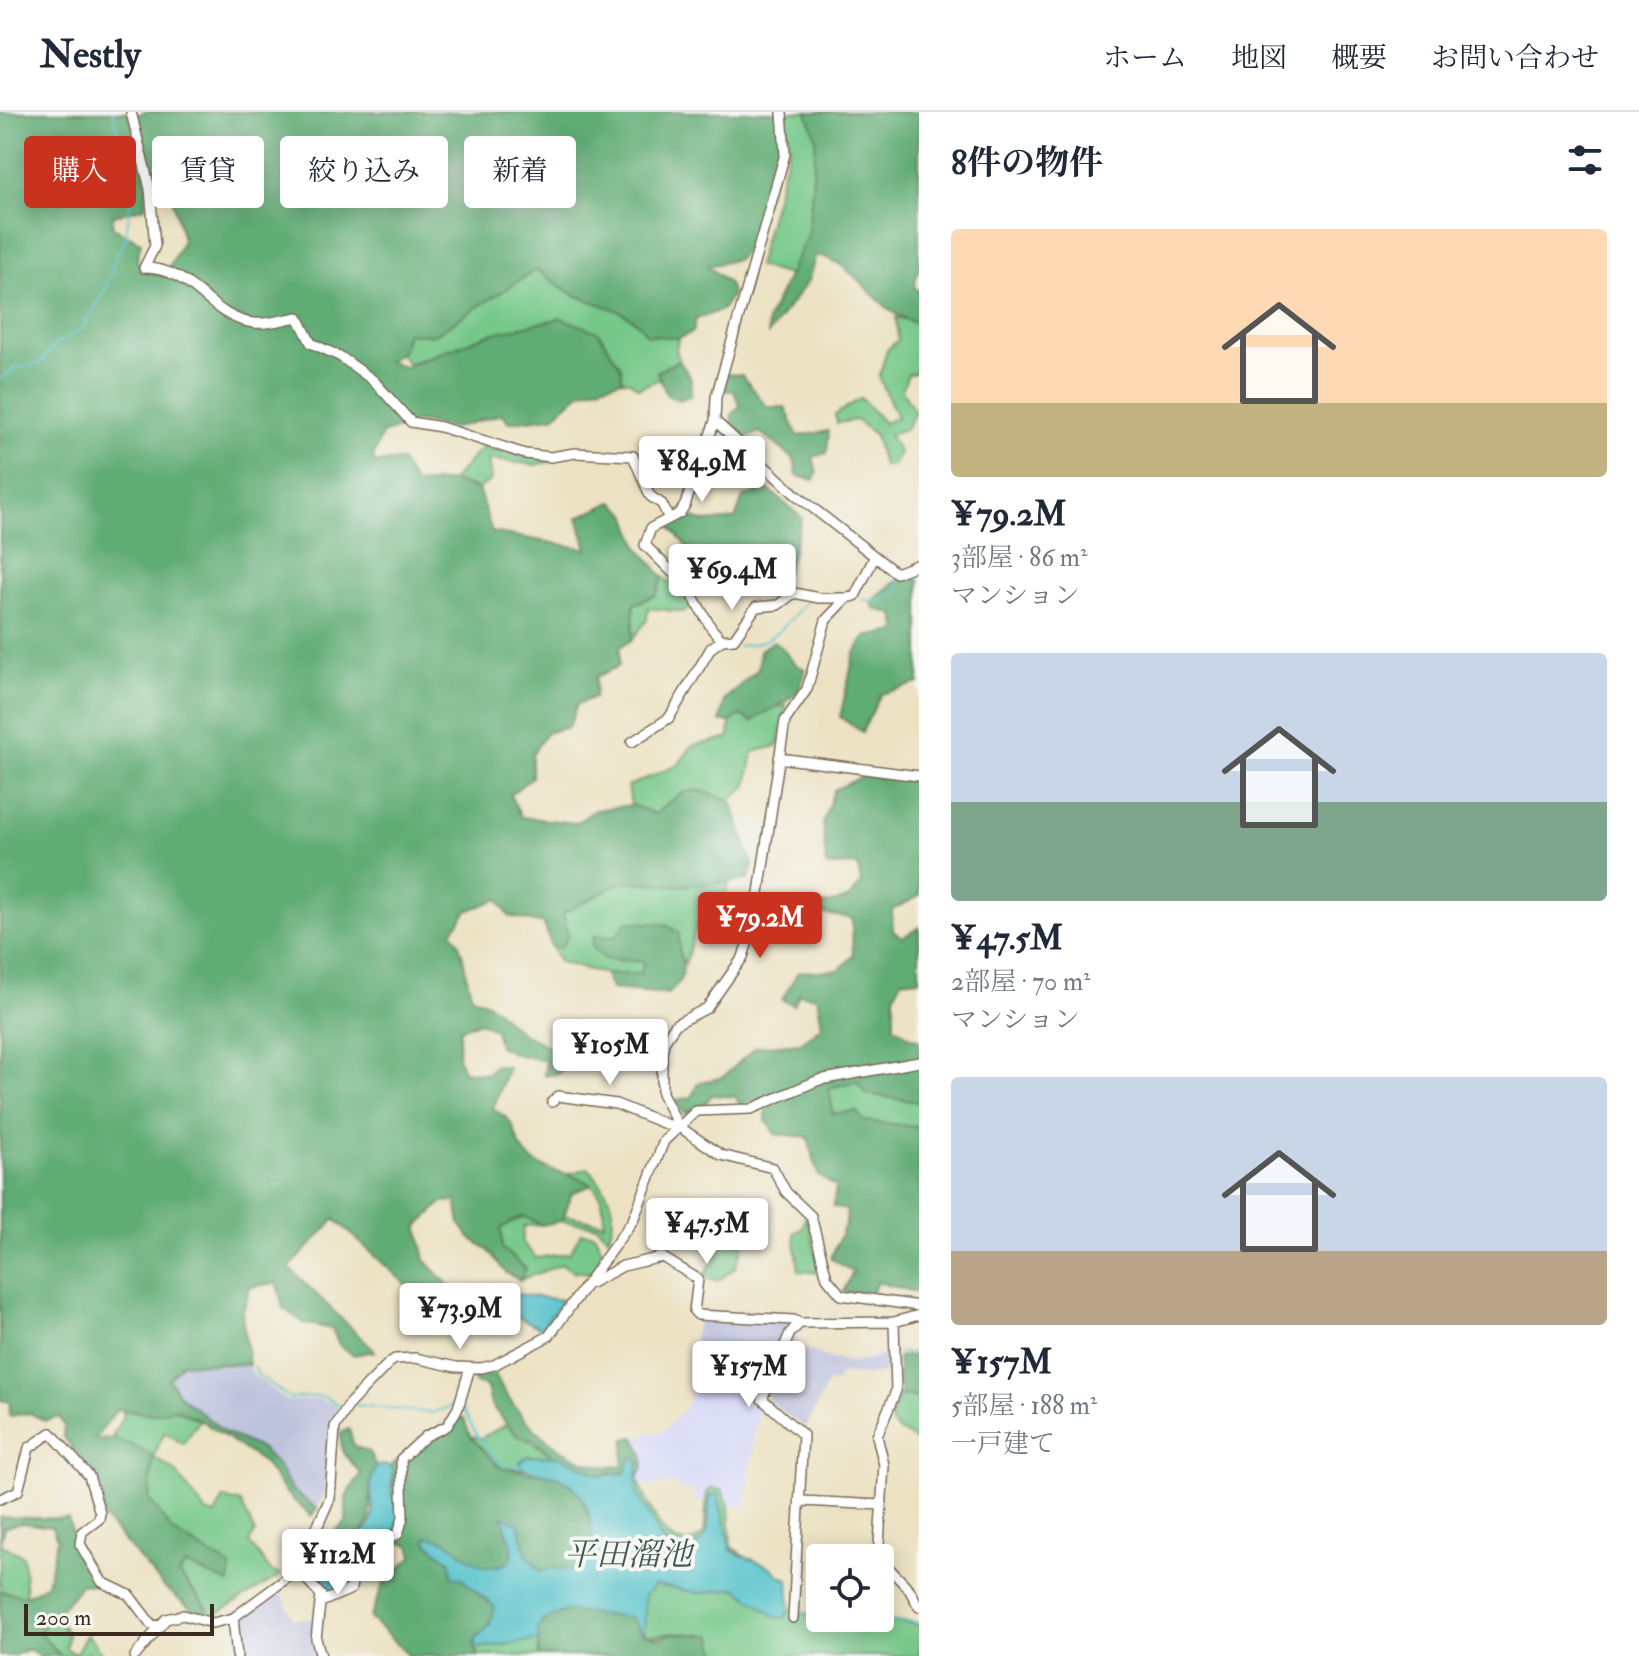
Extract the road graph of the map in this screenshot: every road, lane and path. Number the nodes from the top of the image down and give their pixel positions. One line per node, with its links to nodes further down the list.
1 (131, 112): 4 (street)
2 (782, 112): 3 (street)
3 (715, 421): 4 (street); 5 (street)
4 (669, 519): 8 (street)
5 (874, 558): 6 (street); 7 (street)
6 (919, 564)
7 (847, 598): 8 (street); 10 (street)
8 (722, 640): 9 (street)
9 (632, 742)
10 (779, 758): 11 (street); 14 (street)
11 (919, 776)
12 (919, 1062): 14 (street)
13 (552, 1102): 14 (street)
14 (678, 1126): 15 (street); 16 (street)
15 (590, 1283): 19 (street); 20 (street)
16 (919, 1306)
17 (919, 1315): 18 (street)
18 (894, 1322): 19 (street); 23 (street)
19 (800, 1323): 22 (street)
20 (470, 1368): 24 (street); 25 (street)
21 (0, 1499): 29 (street)
22 (802, 1501): 23 (street); 28 (street)
23 (881, 1505): 26 (street)
24 (296, 1568): 25 (street); 27 (street)
25 (321, 1602): 32 (street)
26 (919, 1605)
27 (233, 1618): 29 (street); 31 (street)
28 (793, 1618)
29 (158, 1626): 30 (street)
30 (135, 1656)
31 (237, 1656)
32 (321, 1656)

